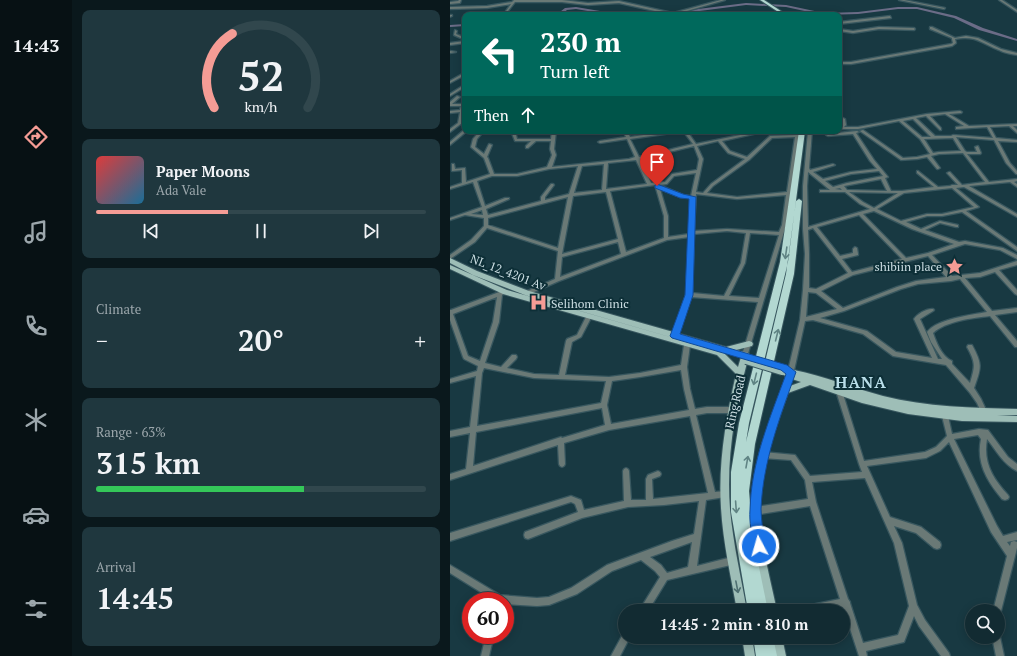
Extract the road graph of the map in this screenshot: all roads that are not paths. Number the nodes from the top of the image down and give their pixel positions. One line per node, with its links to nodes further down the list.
1 (460, 0): 12 (street)
2 (494, 0): 3 (street)
3 (507, 0)
4 (568, 0): 10 (street)
5 (724, 0): 15 (street)
6 (762, 0): 11 (highway)
7 (900, 0): 14 (street)
8 (1000, 0): 16 (street)
9 (514, 1): 10 (street); 13 (street); 17 (street)
10 (562, 1): 18 (street)
11 (768, 2): 20 (highway); 21 (highway)
12 (450, 3)
13 (450, 8)
14 (944, 8)
15 (682, 10): 18 (street); 19 (street)
16 (1017, 11)
17 (508, 12)
18 (661, 12)
19 (680, 12)
20 (781, 12)
21 (786, 12)
22 (890, 17): 23 (street)
23 (842, 23)
24 (857, 28): 28 (street)
25 (931, 28): 32 (street)
26 (914, 29): 28 (street)
27 (842, 30): 28 (street)
28 (856, 32)
29 (450, 33): 30 (street)
30 (459, 36): 31 (street); 34 (street)
31 (462, 38)
32 (954, 38): 37 (street); 38 (street)
33 (462, 42): 34 (street)
34 (450, 43)
35 (450, 52): 36 (street)
36 (455, 52)
37 (1017, 54)
38 (842, 63)
39 (462, 76): 40 (street)
40 (450, 83): 41 (street)
41 (462, 85)
42 (462, 88): 43 (street)
43 (450, 95)
44 (458, 98): 45 (street)
45 (450, 104): 46 (street)
46 (462, 104)
47 (462, 111): 48 (street); 63 (street)
48 (450, 112)
49 (960, 112): 50 (street)
50 (944, 113): 51 (street); 59 (street)
51 (927, 115): 52 (street); 62 (street)
52 (914, 118): 53 (street); 89 (street)
53 (901, 121): 58 (street); 88 (street)
54 (1017, 125): 57 (street)
55 (973, 126): 56 (street); 59 (street); 86 (street)
56 (988, 126): 57 (street); 90 (street)
57 (1010, 126): 65 (street)
58 (868, 127): 60 (street); 64 (street)
59 (968, 127): 61 (street)
60 (842, 128)
61 (957, 128)
62 (940, 129)
63 (450, 131)
64 (862, 131): 67 (street); 102 (street)
65 (1017, 132)
66 (842, 133): 67 (street)
67 (854, 133): 113 (street)
68 (462, 134): 96 (street)
69 (480, 134): 103 (street)
70 (514, 134): 91 (street)
71 (554, 134): 92 (street)
72 (627, 134): 87 (street)
73 (658, 134): 87 (street)
74 (687, 134): 98 (street)
75 (750, 134): 93 (street)
76 (768, 134): 84 (street)
77 (792, 134): 84 (street)
78 (799, 134): 141 (street)
79 (799, 134): 277 (highway, Ring Road, one-way to 277)
80 (806, 134): 278 (highway, Ring Road, one-way to 80)
81 (810, 134): 112 (street)
82 (832, 134): 83 (street)
83 (828, 135)
84 (772, 137): 105 (street)
85 (953, 137): 86 (street); 89 (street); 101 (street)
86 (976, 137): 90 (street)
87 (629, 138): 95 (street); 104 (street)
88 (921, 138): 89 (street); 102 (street)
89 (934, 138)
90 (994, 139): 94 (street); 117 (street)
91 (535, 140): 92 (street); 99 (street)
92 (553, 140): 110 (street)
93 (719, 140): 98 (street); 105 (street)
94 (1017, 141)
95 (600, 142)
96 (450, 144)
97 (490, 145): 103 (street)
98 (695, 145): 104 (street); 114 (street)
99 (528, 146)
100 (977, 147): 101 (street)
101 (965, 152): 102 (street); 124 (street)
102 (930, 154): 111 (street)
103 (485, 156): 118 (street)
104 (638, 158): 106 (street); 127 (street)
105 (748, 159): 142 (street)
106 (606, 163): 109 (street); 135 (street)
107 (452, 165): 125 (street)
108 (833, 165): 112 (street)
109 (580, 166): 110 (street); 143 (street)
110 (549, 168): 118 (street)
111 (938, 168)
112 (808, 170): 122 (street); 161 (street)
113 (880, 170): 119 (street); 122 (street)
114 (698, 171): 128 (street); 144 (street)
115 (918, 172): 134 (street)
116 (949, 173): 129 (street)
117 (1017, 173)
118 (492, 175): 121 (street)
119 (883, 179): 130 (street); 139 (street)
120 (1017, 180): 123 (street)
121 (476, 181): 125 (street); 147 (street)
122 (822, 181): 136 (street)
123 (1011, 182): 124 (street); 132 (street)
124 (988, 183): 129 (street)
125 (464, 184): 133 (street)
126 (552, 185): 146 (street)
127 (650, 185): 128 (street); 135 (street)
128 (656, 185): 144 (street); 166 (street)
129 (962, 185): 131 (street); 153 (street)
130 (841, 186): 136 (street); 138 (street)
131 (952, 186): 134 (street); 149 (street)
132 (1017, 186)
133 (450, 188)
134 (937, 188): 140 (street)
135 (606, 190): 143 (street); 167 (street)
136 (834, 190): 137 (street); 138 (street)
137 (821, 191)
138 (846, 191): 139 (street); 148 (street)
139 (889, 191): 140 (street)
140 (903, 192): 148 (street)
141 (788, 193): 142 (street); 165 (street)
142 (704, 194): 144 (street)
143 (571, 195): 146 (street); 173 (street)
144 (693, 195): 164 (street)
145 (507, 199): 147 (street)
146 (543, 202): 154 (street)
147 (484, 208): 150 (street); 154 (street)
148 (873, 210): 151 (street); 156 (street)
149 (963, 211): 152 (street); 168 (street)
150 (465, 214): 154 (street); 155 (street)
151 (860, 214): 160 (street); 179 (street)
152 (942, 215): 156 (street); 157 (street)
153 (1017, 216)
154 (486, 217): 158 (street)
155 (450, 219)
156 (902, 222): 162 (street)
157 (940, 222): 159 (street); 162 (street)
158 (486, 226): 173 (street); 178 (street)
159 (956, 226)
160 (815, 227): 161 (street); 176 (street)
161 (805, 229): 187 (street)
162 (920, 230): 169 (street)
163 (748, 232): 164 (street); 165 (street); 193 (street)
164 (692, 234): 166 (street); 192 (street)
165 (781, 234): 194 (street)
166 (666, 239): 175 (street)
167 (620, 240): 173 (street); 175 (street)
168 (1004, 240): 170 (street); 172 (street)
169 (960, 244): 170 (street); 174 (street)
170 (991, 247): 177 (street)
171 (855, 249): 176 (street)
172 (1017, 249)
173 (560, 253): 186 (street)
174 (929, 254): 179 (street); 185 (street)
175 (624, 255): 186 (street)
176 (840, 258): 183 (street)
177 (1017, 258)
178 (450, 259): 190 (main road, NL_12_4201 Av)
179 (904, 260): 183 (street)
180 (1017, 263): 182 (street)
181 (450, 267): 189 (main road, NL_12_4201 Av)
182 (997, 271): 184 (street); 191 (street)
183 (851, 274): 188 (street)
184 (962, 278): 185 (street); 199 (street)
185 (951, 279): 195 (street)
186 (557, 280): 190 (street)
187 (806, 290): 188 (street); 202 (street)
188 (817, 291): 195 (street)
189 (502, 293): 198 (street); 200 (main road, NL_12_4201 Av); 213 (street)
190 (527, 293): 203 (main road, NL_12_4201 Av)
191 (1017, 293)
192 (689, 295): 193 (street); 203 (street)
193 (726, 297): 194 (street)
194 (762, 300): 204 (street)
195 (842, 310): 201 (street)
196 (931, 310): 211 (street)
197 (1017, 310): 199 (street)
198 (450, 313): 213 (street)
199 (991, 315): 206 (street); 212 (street)
200 (589, 316): 205 (main road, NL_12_4201 Av); 219 (street)
201 (812, 318): 202 (street); 211 (street)
202 (803, 320): 218 (street)
203 (675, 336): 208 (main road, NL_12_4201 Av)
204 (749, 344): 208 (main road); 210 (street)
205 (687, 345): 208 (main road, NL_12_4201 Av); 214 (street)
206 (1017, 345)
207 (970, 347): 223 (street)
208 (720, 352): 210 (main road); 217 (main road)
209 (514, 357): 215 (street)
210 (745, 358): 217 (main road); 218 (main road, bridge)
211 (936, 361): 212 (street)
212 (950, 363): 223 (street)
213 (482, 365): 215 (street); 216 (street)
214 (684, 367): 220 (street); 230 (street)
215 (503, 368): 219 (street)
216 (479, 372): 221 (street); 235 (street)
217 (740, 373): 227 (main road)
218 (791, 374): 222 (main road); 224 (main road); 228 (main road)
219 (562, 377): 220 (street)
220 (608, 379): 226 (street)
221 (450, 381)
222 (810, 382): 224 (main road); 225 (main road)
223 (971, 388): 228 (street)
224 (785, 391): 240 (main road)
225 (839, 391): 231 (main road); 242 (street)
226 (604, 405): 234 (street); 235 (street)
227 (732, 410): 230 (street); 250 (main road)
228 (984, 412): 232 (main road)
229 (1017, 412): 232 (main road)
230 (692, 413): 234 (street); 251 (street)
231 (945, 416): 232 (main road); 238 (street)
232 (1002, 416): 233 (main road)
233 (1017, 419)
234 (608, 427): 239 (street)
235 (472, 430): 237 (street); 244 (street)
236 (979, 432): 238 (street); 243 (street); 253 (street)
237 (450, 434)
238 (950, 436): 242 (street); 263 (street)
239 (561, 440): 241 (street); 244 (street)
240 (763, 455): 249 (street); 257 (main road)
241 (562, 464)
242 (862, 464): 247 (street)
243 (1017, 468)
244 (469, 471): 248 (street)
245 (626, 471): 256 (street)
246 (658, 474): 255 (street)
247 (867, 475): 249 (street); 259 (street)
248 (450, 477)
249 (808, 479): 254 (street)
250 (725, 494): 251 (street); 268 (main road)
251 (712, 496): 252 (street)
252 (703, 497): 255 (street); 262 (street)
253 (1005, 497)
254 (812, 502): 257 (street); 274 (street)
255 (650, 503): 256 (street)
256 (628, 504): 258 (street)
257 (755, 511): 279 (main road)
258 (582, 514): 260 (street); 261 (street)
259 (888, 520): 265 (street); 282 (street)
260 (528, 535)
261 (450, 537)
262 (697, 537): 267 (street); 270 (street)
263 (1001, 540): 264 (street); 266 (street)
264 (1016, 542): 266 (street)
265 (937, 545)
266 (1011, 555): 281 (street)
267 (642, 556): 271 (street); 273 (street)
268 (732, 561): 270 (street); 276 (main road, one-way to 276)
269 (450, 569): 272 (street)
270 (692, 570): 271 (street)
271 (665, 577): 275 (street)
272 (486, 592)
273 (514, 601)
274 (846, 602): 280 (street); 290 (street)
275 (648, 604)
276 (741, 604)
277 (753, 604)
278 (761, 604)
279 (771, 604)
280 (836, 604)
281 (999, 604)
282 (913, 606): 290 (street); 297 (street)
283 (488, 644): 291 (street)
284 (622, 644): 292 (street)
285 (748, 644): 293 (main road)
286 (760, 644): 294 (highway)
287 (768, 644): 295 (highway)
288 (778, 644): 296 (main road)
289 (997, 644): 298 (street)
290 (862, 652)
291 (485, 656)
292 (615, 656)
293 (750, 656)
294 (762, 656)
295 (771, 656)
296 (781, 656)
297 (946, 656)
298 (1000, 656)

